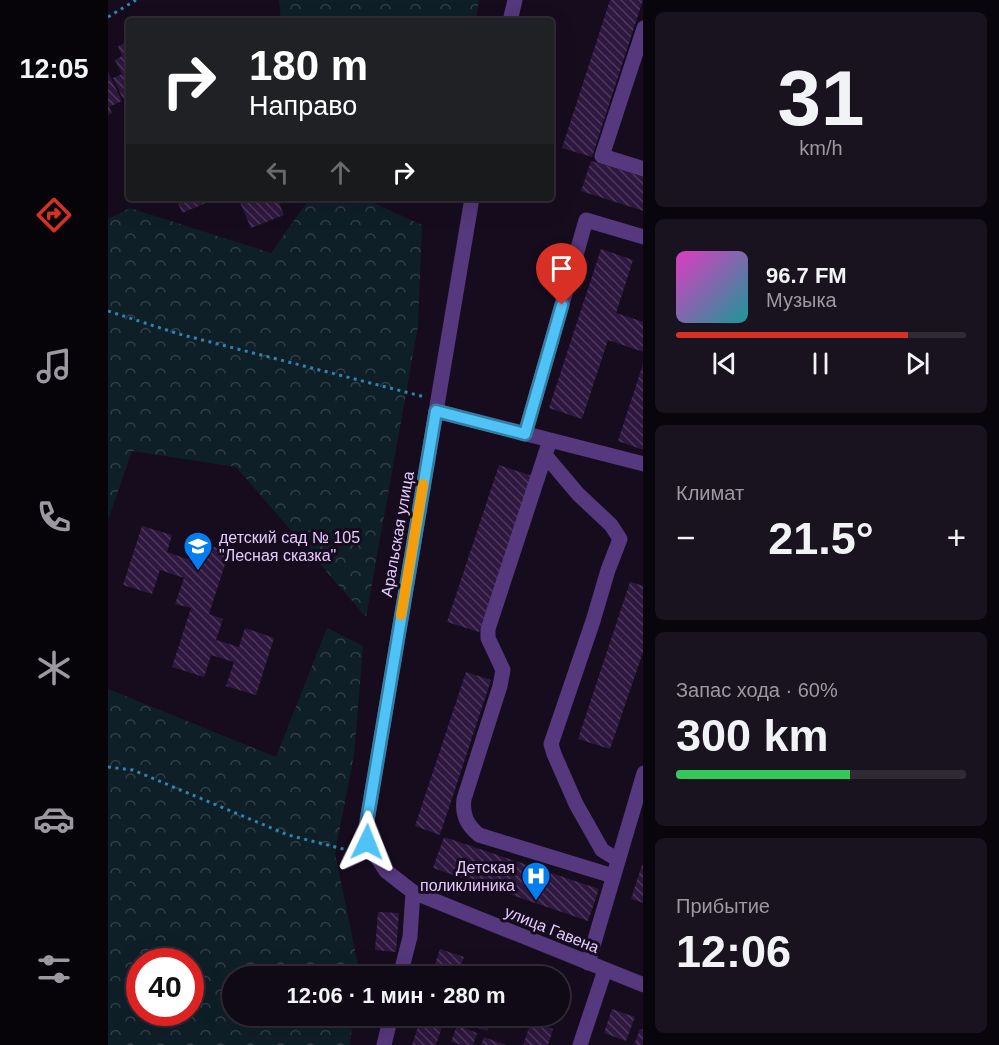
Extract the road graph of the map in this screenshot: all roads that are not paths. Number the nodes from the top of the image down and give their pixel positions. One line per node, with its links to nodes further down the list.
1 (515, 0): 2 (street)
2 (511, 18)
3 (643, 31): 4 (street)
4 (643, 169)
5 (471, 201): 7 (street, Аральская улица)
6 (643, 237): 8 (street)
7 (437, 406): 8 (street); 14 (street, Аральская улица)
8 (525, 434): 9 (street)
9 (550, 440): 10 (street); 11 (street)
10 (545, 455): 13 (street); 15 (street)
11 (643, 464)
12 (643, 776): 13 (street)
13 (618, 860): 15 (street)
14 (386, 871): 16 (street, улица Гавена)
15 (614, 876): 17 (street)
16 (413, 892): 17 (street, улица Гавена); 18 (street)
17 (588, 963): 19 (street, улица Гавена)
18 (403, 966)
19 (605, 970): 20 (street, улица Гавена); 23 (street)
20 (643, 985)
21 (389, 1026): 22 (street)
22 (384, 1045)
23 (580, 1045)

